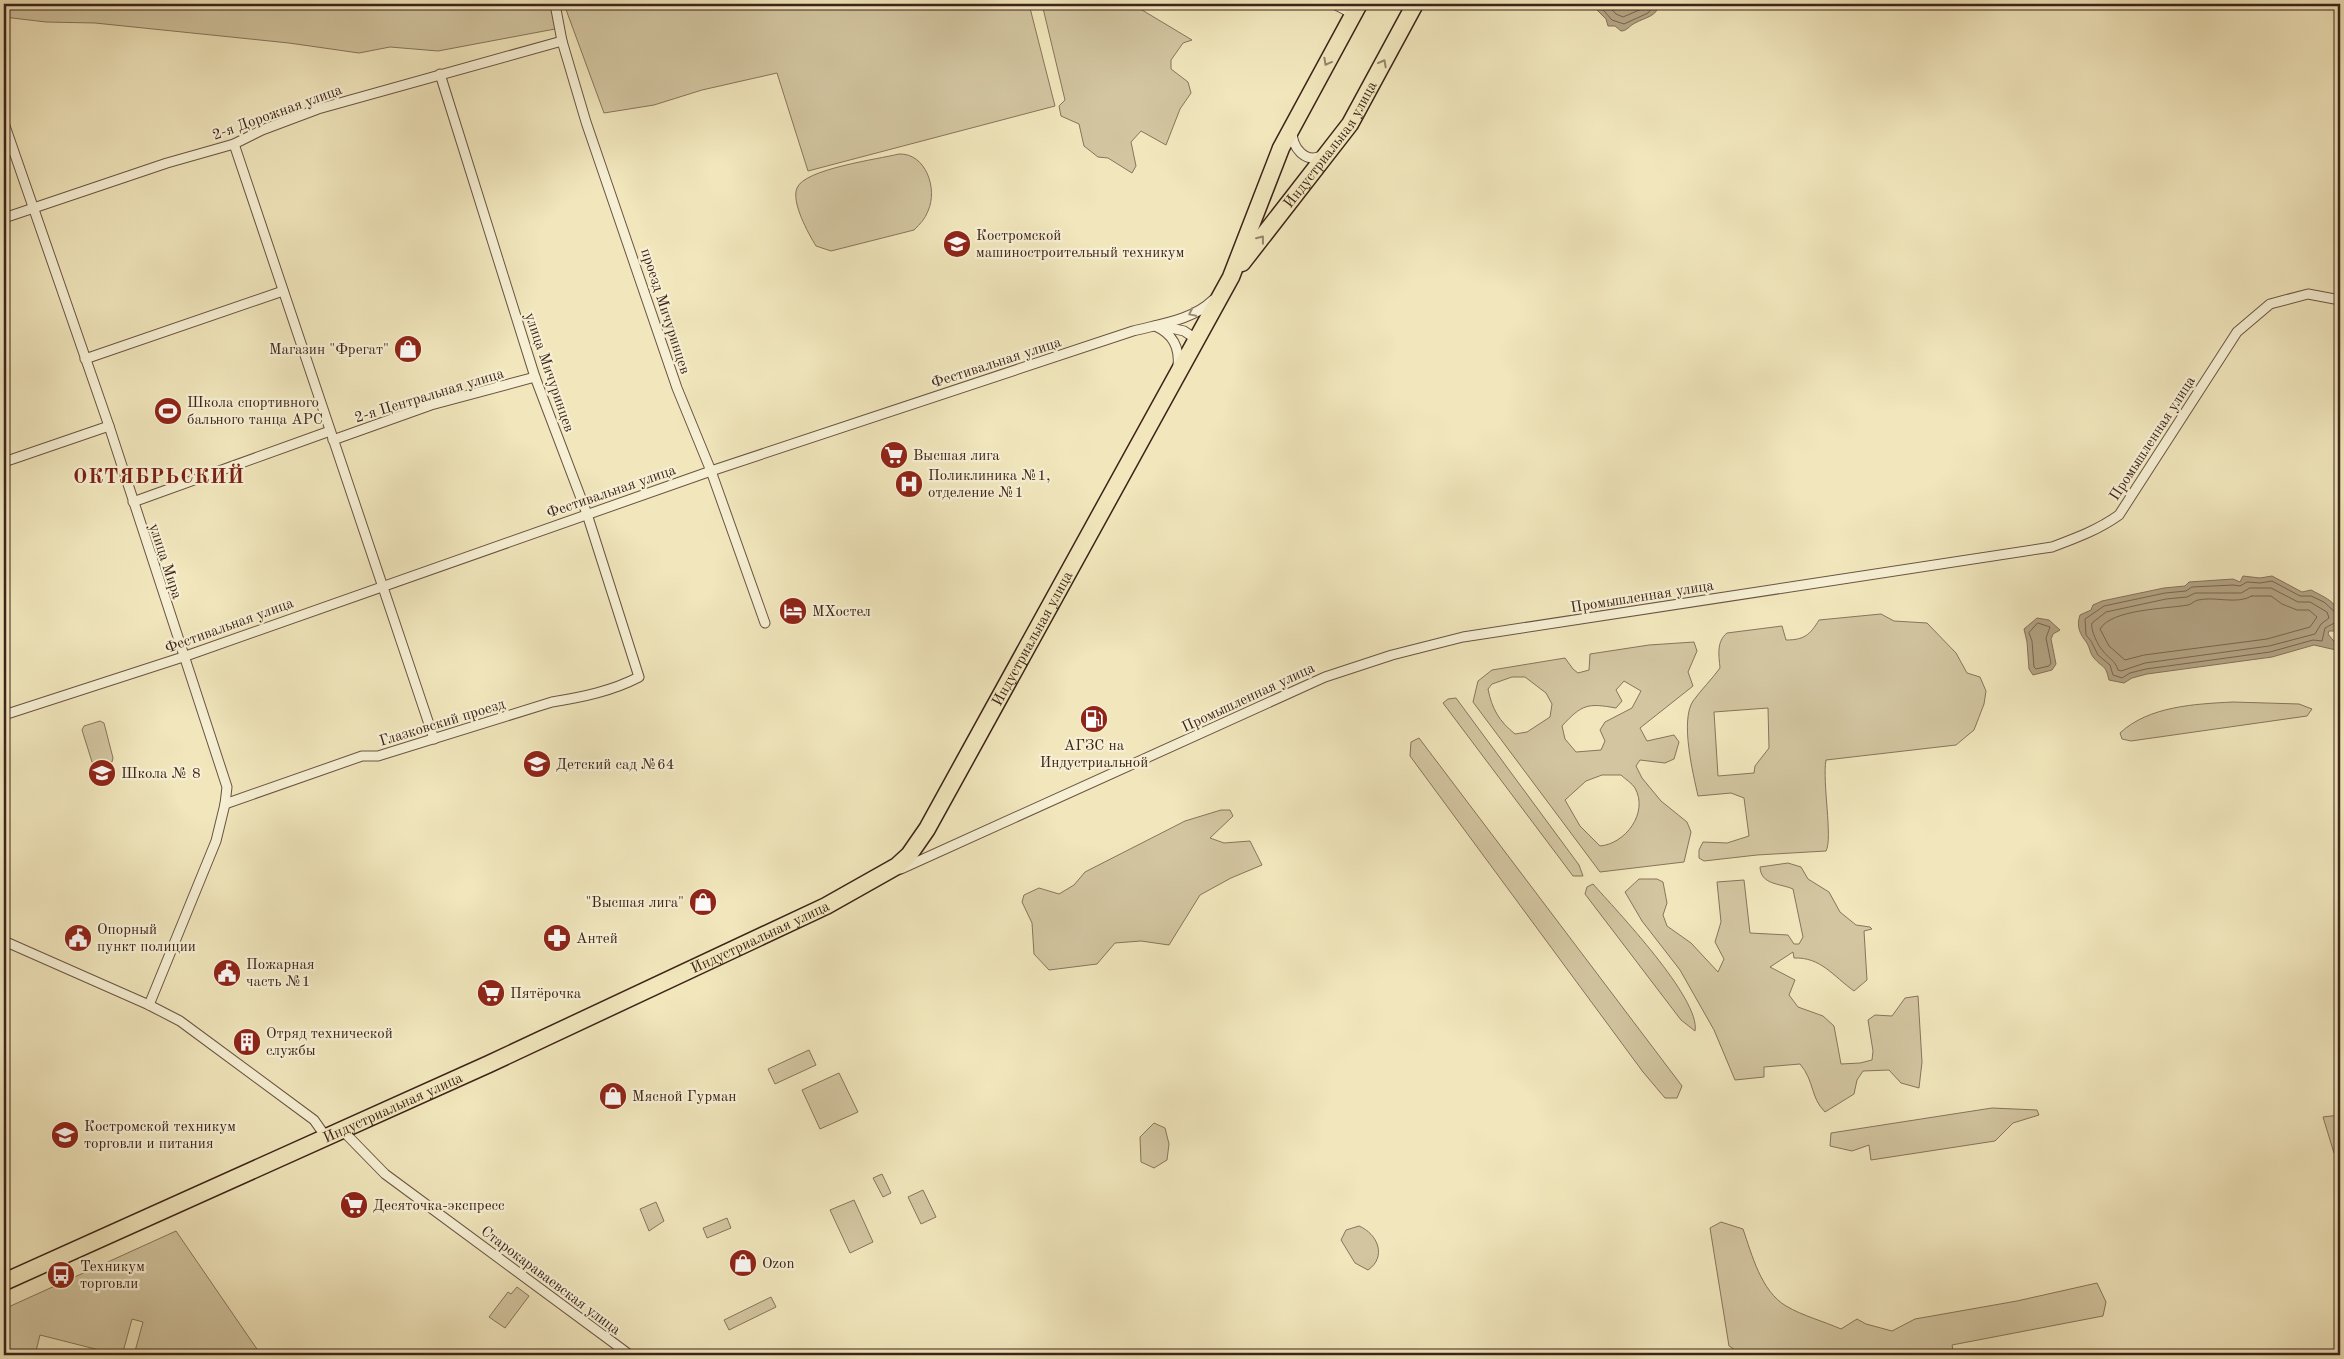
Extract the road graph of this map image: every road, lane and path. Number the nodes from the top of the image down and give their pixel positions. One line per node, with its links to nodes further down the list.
1 (555, 4): 5 (street, проезд Мичуринцев)
2 (1334, 4): 4 (street)
3 (1415, 4): 10 (highway, Индустриальная улица, one-way to 3)
4 (1356, 9): 8 (highway, Индустриальная улица, one-way to 8)
5 (562, 41): 6 (street, 2-я Дорожная улица); 24 (street, проезд Мичуринцев)
6 (440, 74): 9 (street, 2-я Дорожная улица); 20 (street, улица Мичуринцев)
7 (4, 123): 11 (street, улица Мира)
8 (1293, 123): 10 (street); 13 (highway, Индустриальная улица)
9 (234, 144): 11 (street, 2-я Дорожная улица); 14 (street)
10 (1332, 150): 13 (highway, Индустриальная улица, one-way to 10)
11 (33, 208): 12 (street, 2-я Дорожная улица); 18 (street, улица Мира)
12 (4, 218)
13 (1228, 283): 16 (street, Фестивальная улица, one-way to 16); 17 (highway, Индустриальная улица)
14 (283, 291): 18 (street); 22 (street)
15 (2340, 300): 34 (street, Промышленная улица)
16 (1154, 326): 17 (street); 19 (street); 24 (street, Фестивальная улица)
17 (1196, 338): 19 (highway, Индустриальная улица)
18 (85, 359): 21 (street, улица Мира)
19 (1176, 376): 34 (highway, Индустриальная улица)
20 (535, 377): 22 (street, 2-я Центральная улица); 26 (street, улица Мичуринцев)
21 (108, 426): 23 (street); 25 (street, улица Мира)
22 (331, 436): 25 (street, 2-я Центральная улица); 27 (street)
23 (4, 462)
24 (711, 471): 26 (street, Фестивальная улица); 28 (street, проезд Мичуринцев)
25 (133, 502): 29 (street, улица Мира)
26 (587, 514): 27 (street, Фестивальная улица); 30 (street, улица Мичуринцев)
27 (381, 587): 29 (street, Фестивальная улица); 32 (street)
28 (765, 623)
29 (183, 657): 31 (street, Фестивальная улица); 33 (street, улица Мира)
30 (639, 677): 32 (street, Глазковский проезд)
31 (4, 715)
32 (434, 739): 33 (street, Глазковский проезд)
33 (225, 804): 36 (street, улица Мира)
34 (875, 880): 37 (highway, Индустриальная улица)
35 (4, 940): 36 (street)
36 (149, 1005): 38 (street)
37 (342, 1130): 38 (highway, Индустриальная улица); 40 (street, Старокараваевская улица)
38 (326, 1137): 39 (highway, Индустриальная улица)
39 (4, 1282)
40 (630, 1355)

